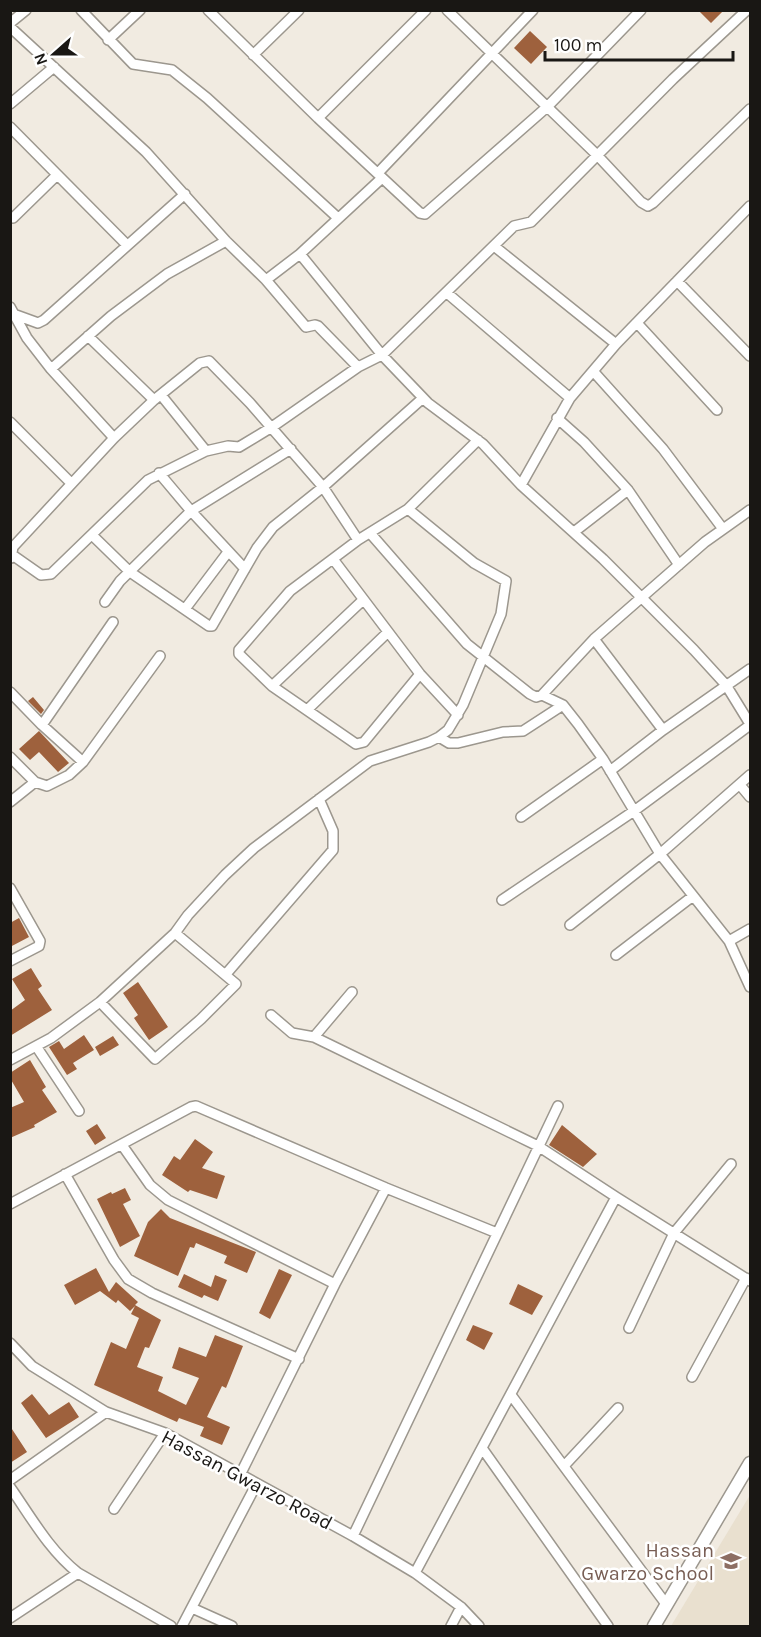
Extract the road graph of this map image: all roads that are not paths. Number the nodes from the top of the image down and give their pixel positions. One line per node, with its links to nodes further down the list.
1 (26, 10): 11 (street)
2 (81, 10): 12 (street)
3 (140, 10): 12 (street)
4 (208, 10): 14 (street)
5 (299, 10): 14 (street)
6 (426, 10): 19 (street)
7 (447, 10): 13 (street)
8 (533, 10): 13 (street)
9 (640, 10): 17 (street)
10 (747, 10): 21 (street)
11 (10, 25): 15 (street)
12 (108, 40): 27 (street)
13 (492, 54): 17 (street); 23 (street)
14 (253, 55): 19 (street)
15 (54, 68): 16 (street); 24 (street)
16 (10, 104)
17 (547, 107): 21 (street); 23 (street)
18 (750, 109): 21 (street)
19 (318, 118): 23 (street)
20 (10, 127): 22 (street)
21 (597, 155): 30 (street)
22 (57, 175): 26 (street); 29 (street)
23 (380, 175): 27 (street)
24 (185, 194): 28 (street); 29 (street)
25 (750, 206): 33 (street)
26 (13, 218)
27 (338, 218): 31 (street)
28 (226, 241): 32 (street); 37 (street)
29 (127, 245): 35 (street)
30 (494, 246): 34 (street); 38 (street)
31 (300, 254): 32 (street); 39 (street)
32 (266, 280): 41 (street)
33 (677, 281): 36 (street); 40 (street)
34 (447, 293): 39 (street); 46 (street)
35 (13, 311): 42 (street)
36 (637, 322): 38 (street); 47 (street)
37 (88, 336): 42 (street); 44 (street)
38 (616, 344): 43 (street)
39 (382, 355): 41 (street); 45 (street)
40 (750, 356)
41 (358, 367): 50 (street)
42 (51, 369): 51 (street)
43 (593, 371): 46 (street); 63 (street)
44 (157, 397): 50 (street); 51 (street); 54 (street)
45 (423, 398): 52 (street); 58 (street)
46 (570, 398): 48 (street)
47 (717, 410)
48 (557, 418): 57 (street); 59 (street)
49 (10, 422): 56 (street)
50 (272, 427): 53 (street); 54 (street)
51 (114, 438): 56 (street)
52 (478, 440): 57 (street); 60 (street)
53 (291, 449): 58 (street); 61 (street)
54 (206, 451): 55 (street)
55 (159, 472): 61 (street); 66 (street)
56 (71, 483): 69 (street)
57 (521, 485): 65 (street)
58 (322, 487): 67 (street); 73 (street)
59 (628, 490): 65 (street); 72 (street)
60 (408, 509): 64 (street); 83 (street)
61 (191, 511): 68 (street); 74 (street)
62 (749, 513): 63 (street)
63 (723, 529): 72 (street)
64 (370, 532): 67 (street); 83 (street)
65 (574, 532): 75 (street)
66 (92, 535): 69 (street); 74 (street)
67 (358, 540): 71 (street)
68 (228, 552): 73 (street); 78 (street)
69 (11, 554): 70 (street)
70 (10, 559)
71 (333, 559): 76 (street); 87 (street)
72 (679, 565): 75 (street)
73 (245, 568): 78 (street)
74 (130, 572): 77 (street); 78 (street)
75 (642, 597): 81 (street); 86 (street)
76 (363, 600): 80 (street); 87 (street)
77 (105, 602)
78 (185, 609)
79 (113, 622): 94 (street)
80 (388, 632): 85 (street); 91 (street)
81 (594, 639): 89 (street); 96 (street)
82 (160, 656): 100 (street)
83 (482, 657): 89 (street); 93 (street)
84 (750, 669): 86 (street)
85 (420, 674): 91 (street); 93 (street)
86 (726, 685): 92 (street); 96 (street)
87 (272, 686): 91 (street)
88 (11, 695): 94 (street)
89 (542, 695): 90 (street)
90 (562, 705): 97 (street); 99 (street)
91 (307, 710)
92 (748, 713): 95 (street)
93 (458, 715): 97 (street)
94 (42, 725): 100 (street)
95 (750, 725): 108 (street)
96 (663, 730): 101 (street)
97 (439, 737): 106 (street)
98 (10, 757): 103 (street)
99 (603, 759): 101 (street); 109 (street)
100 (83, 762): 103 (street)
101 (610, 771): 108 (street)
102 (750, 775): 104 (street)
103 (35, 782): 107 (street)
104 (740, 784): 105 (street); 110 (street)
105 (750, 797)
106 (319, 799): 116 (street); 120 (street)
107 (10, 802)
108 (634, 811): 110 (street); 113 (street)
109 (521, 817)
110 (660, 854): 112 (street); 114 (street)
111 (10, 888): 119 (street)
112 (693, 896): 117 (street); 118 (street)
113 (502, 900)
114 (570, 925)
115 (750, 929): 117 (street)
116 (175, 933): 120 (street); 123 (street)
117 (729, 941): 121 (street)
118 (615, 955)
119 (10, 961)
120 (226, 974): 123 (street)
121 (750, 987)
122 (352, 992): 125 (street)
123 (100, 1002): 126 (street)
124 (271, 1015): 125 (street)
125 (314, 1037): 131 (street)
126 (36, 1046): 127 (street); 129 (street)
127 (10, 1060)
128 (558, 1106): 131 (street)
129 (79, 1111)
130 (122, 1145): 133 (street); 134 (street); 140 (street)
131 (538, 1146): 135 (street); 137 (street)
132 (730, 1164): 138 (street)
133 (65, 1174): 136 (street); 143 (street)
134 (386, 1188): 137 (street); 140 (street)
135 (616, 1197): 138 (street); 145 (street)
136 (10, 1204)
137 (497, 1233): 157 (street)
138 (674, 1233): 139 (street); 141 (street)
139 (748, 1279): 144 (street)
140 (335, 1284): 143 (street)
141 (629, 1328)
142 (10, 1343): 147 (street, Hassan Gwarzo Road)
143 (299, 1359): 152 (street)
144 (692, 1377)
145 (511, 1395): 149 (street); 151 (street)
146 (618, 1408): 151 (street)
147 (106, 1412): 148 (street, Hassan Gwarzo Road); 153 (street)
148 (165, 1433): 152 (street, Hassan Gwarzo Road); 156 (street)
149 (482, 1448): 159 (street); 169 (street)
150 (750, 1463): 160 (street)
151 (564, 1466): 160 (street)
152 (240, 1475): 154 (street, Hassan Gwarzo Road)
153 (10, 1480)
154 (256, 1485): 157 (street, Hassan Gwarzo Road); 162 (street)
155 (10, 1487): 158 (street)
156 (114, 1509)
157 (353, 1536): 159 (street, Hassan Gwarzo Road)
158 (78, 1573): 163 (street); 164 (street)
159 (415, 1573): 161 (street, Hassan Gwarzo Road)
160 (666, 1604): 170 (street)
161 (461, 1607): 167 (street); 168 (street, Hassan Gwarzo Road)
162 (192, 1608): 165 (street); 166 (street)
163 (10, 1618)
164 (171, 1626)
165 (182, 1626)
166 (232, 1626)
167 (451, 1626)
168 (479, 1626)
169 (608, 1626)
170 (654, 1626)

